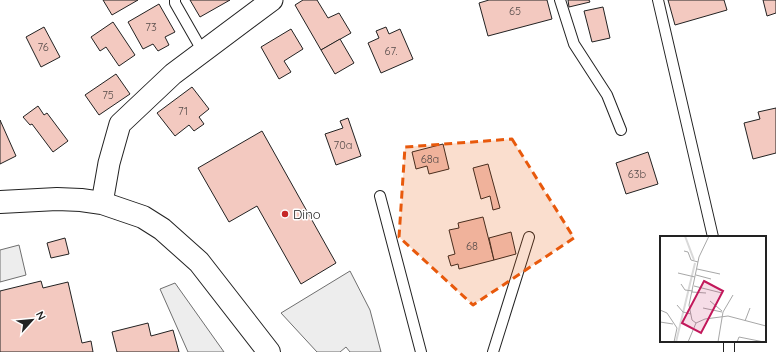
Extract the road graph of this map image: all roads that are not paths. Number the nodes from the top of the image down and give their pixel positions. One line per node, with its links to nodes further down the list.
1 (175, 0): 5 (lane)
2 (272, 0): 5 (street)
3 (560, 0): 6 (lane)
4 (658, 0): 10 (lane)
5 (203, 52): 9 (street)
6 (620, 130)
7 (380, 196): 13 (lane)
8 (0, 202): 9 (street)
9 (102, 203): 12 (street)
10 (713, 236)
11 (529, 237): 14 (lane)
12 (269, 352)
13 (421, 352)
14 (493, 352)

